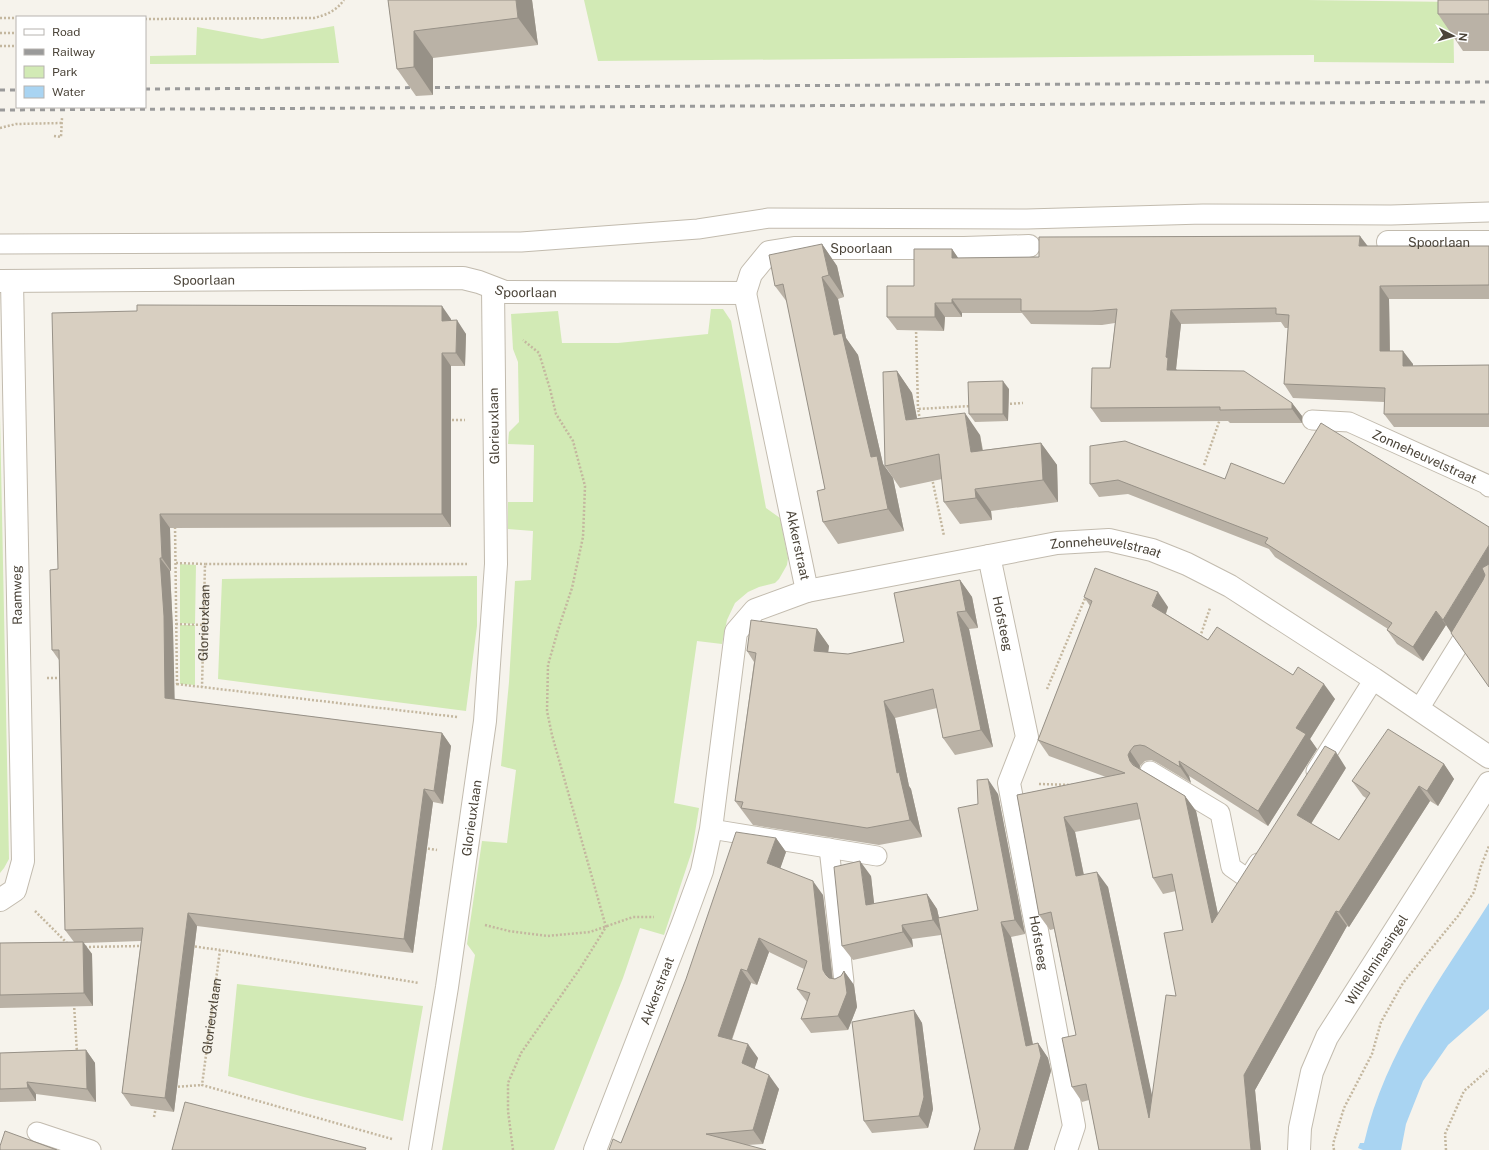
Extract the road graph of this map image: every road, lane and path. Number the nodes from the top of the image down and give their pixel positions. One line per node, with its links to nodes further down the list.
1 (344, 0): 4 (path)
2 (0, 18): 3 (path)
3 (16, 18)
4 (146, 19)
5 (0, 33): 6 (path)
6 (16, 33)
7 (0, 46): 8 (path)
8 (16, 46)
9 (62, 118): 10 (path)
10 (62, 123): 11 (path); 12 (path)
11 (0, 128)
12 (54, 136)
13 (1489, 212): 16 (lane)
14 (1388, 242): 15 (street, Spoorlaan)
15 (1489, 242)
16 (0, 244)
17 (1029, 246): 20 (street, Spoorlaan)
18 (6, 281): 19 (street, Spoorlaan); 49 (street, Raamweg)
19 (493, 288): 20 (street, Spoorlaan); 21 (street, Glorieuxlaan)
20 (745, 293): 42 (street, Akkerstraat)
21 (493, 315): 29 (street, Glorieuxlaan); 73 (path)
22 (916, 324): 26 (path)
23 (1023, 403): 24 (path)
24 (1001, 404)
25 (978, 406): 26 (path)
26 (918, 409): 31 (path)
27 (1221, 417): 32 (path)
28 (446, 420): 29 (path)
29 (494, 420): 39 (street, Glorieuxlaan)
30 (1312, 420): 34 (lane, Zonneheuvelstraat)
31 (921, 424)
32 (1204, 465)
33 (930, 471): 40 (path)
34 (1489, 487)
35 (174, 518): 37 (path)
36 (989, 556): 40 (street, Zonneheuvelstraat); 41 (street, Zonneheuvelstraat); 59 (street, Hofsteeg)
37 (176, 563): 38 (path); 45 (path)
38 (205, 564): 39 (path); 46 (path, Glorieuxlaan)
39 (496, 564): 56 (street, Glorieuxlaan)
40 (950, 564): 42 (street, Zonneheuvelstraat)
41 (1220, 581): 47 (path); 50 (street, Zonneheuvelstraat)
42 (807, 591): 63 (street, Akkerstraat)
43 (1088, 591): 54 (path)
44 (1489, 596): 55 (lane)
45 (176, 624): 46 (path); 52 (path)
46 (204, 625): 53 (path, Glorieuxlaan)
47 (1199, 640)
48 (66, 678): 49 (path)
49 (19, 679): 70 (street, Raamweg)
50 (1374, 679): 55 (street, Zonneheuvelstraat); 62 (lane)
51 (166, 683): 52 (path)
52 (177, 684): 53 (path)
53 (202, 687): 56 (path)
54 (1045, 694)
55 (1419, 709): 57 (street, Zonneheuvelstraat)
56 (485, 721): 68 (street, Glorieuxlaan)
57 (1489, 757)
58 (1150, 771): 65 (lane)
59 (1009, 783): 61 (path); 93 (street, Hofsteeg)
60 (1489, 783): 94 (street, Wilhelminasingel)
61 (1073, 785)
62 (1305, 788)
63 (711, 829): 67 (lane); 72 (street, Akkerstraat)
64 (1489, 846): 95 (path)
65 (1269, 847)
66 (419, 848): 68 (path)
67 (829, 848): 69 (lane); 79 (lane)
68 (465, 853): 71 (street, Glorieuxlaan)
69 (877, 856)
70 (8, 895): 76 (path)
71 (457, 919): 73 (path); 80 (street, Glorieuxlaan)
72 (684, 923): 73 (path); 92 (street, Akkerstraat)
73 (606, 927): 91 (path)
74 (150, 946): 77 (path)
75 (189, 946): 78 (path)
76 (71, 948)
77 (79, 948)
78 (220, 950): 80 (path); 84 (path, Glorieuxlaan)
79 (844, 982)
80 (447, 987): 89 (street, Glorieuxlaan)
81 (74, 1002): 82 (path)
82 (77, 1056)
83 (1489, 1070): 96 (path)
84 (202, 1085): 85 (path); 89 (path)
85 (172, 1087)
86 (157, 1104): 87 (path)
87 (154, 1117)
88 (37, 1132): 90 (lane)
89 (420, 1149)
90 (91, 1150)
91 (513, 1150)
92 (595, 1150)
93 (1066, 1150)
94 (1299, 1150)
95 (1334, 1150)
96 (1446, 1150)

